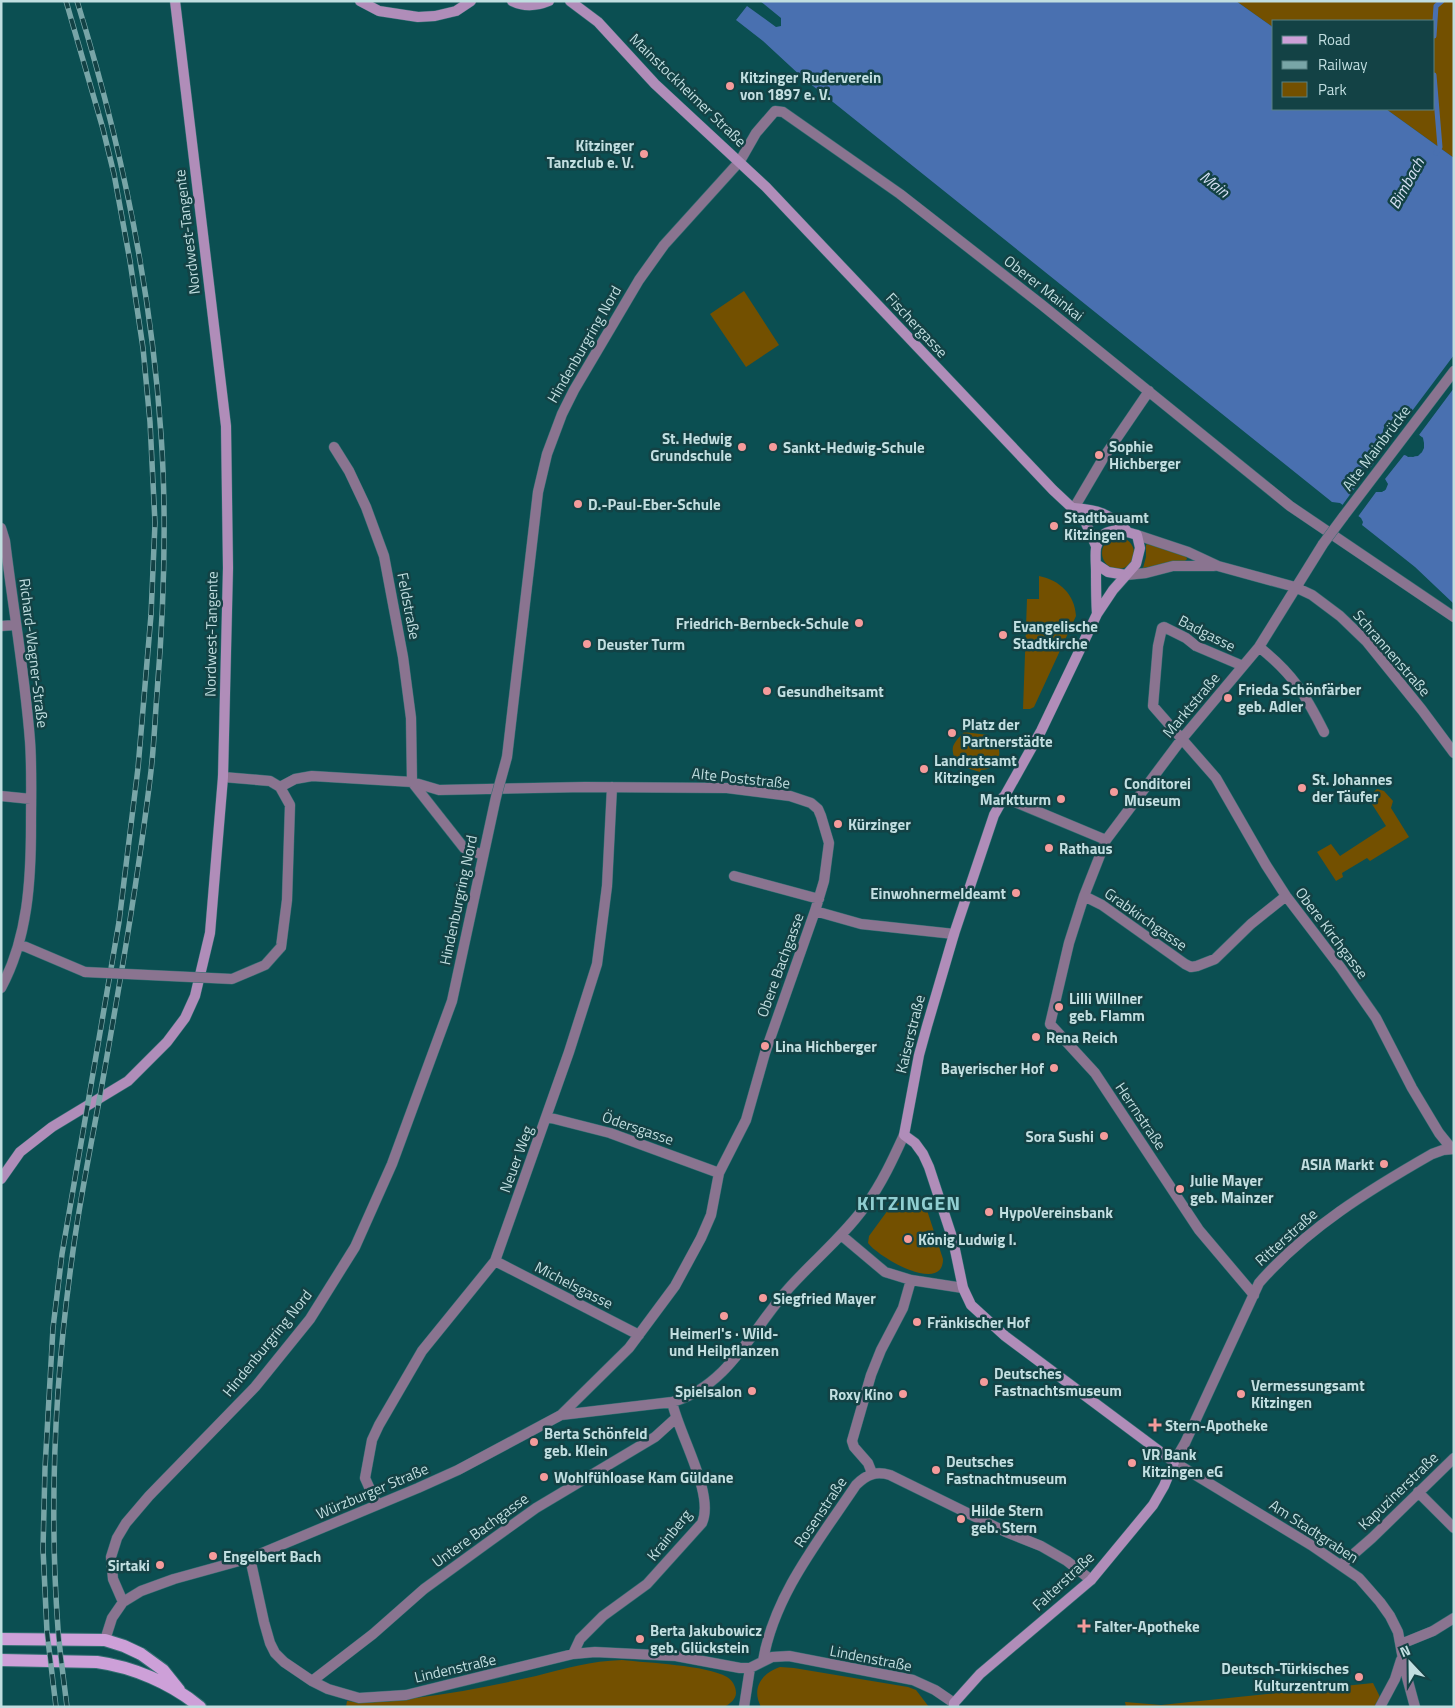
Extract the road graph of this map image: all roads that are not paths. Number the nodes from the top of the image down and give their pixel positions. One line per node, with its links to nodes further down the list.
1 (175, 1): 29 (street, Nordwest-Tangente)
2 (360, 1): 3 (street)
3 (471, 1)
4 (512, 1): 5 (street)
5 (549, 1)
6 (570, 1): 7 (street, Mainstockheimer Straße)
7 (740, 161): 9 (street, Oberer Mainkai); 11 (street, Fischergasse); 37 (street, Hindenburgring Nord, bridge)
8 (1454, 371): 19 (street, Alte Mainbrücke, bridge)
9 (1149, 391): 11 (street); 21 (street, Oberer Mainkai)
10 (334, 447): 30 (street, Feldstraße)
11 (1074, 508): 13 (street); 15 (street, Fischergasse)
12 (1, 528): 23 (street, Richard-Wagner-Straße)
13 (1126, 530): 14 (street); 15 (street)
14 (1137, 535): 17 (street); 18 (street)
15 (1096, 546): 16 (street)
16 (1096, 564): 18 (street); 20 (street)
17 (1218, 566): 18 (street); 19 (street, Schrannenstraße)
18 (1126, 575): 20 (street, Kaiserstraße)
19 (1295, 587): 24 (street, Marktstraße); 28 (street, Schrannenstraße)
20 (1097, 614): 34 (street, Kaiserstraße)
21 (1454, 617)
22 (1, 626): 23 (street)
23 (15, 626): 35 (street, Richard-Wagner-Straße)
24 (1259, 647): 25 (street, Marktstraße); 26 (street)
25 (1243, 666): 27 (street, Marktstraße); 27 (street, Badgasse)
26 (1324, 732)
27 (1181, 740): 36 (street, Marktstraße); 40 (street, Obere Kirchgasse)
28 (1454, 753)
29 (223, 777): 31 (street); 51 (street, Nordwest-Tangente)
30 (412, 782): 31 (street, Alte Poststraße); 32 (street, Alte Poststraße); 37 (street)
31 (280, 787): 44 (street, bridge)
32 (612, 787): 41 (street, Alte Poststraße); 47 (street, Neuer Weg)
33 (1, 796): 35 (street)
34 (1003, 797): 36 (street); 43 (street, Kaiserstraße)
35 (31, 799): 44 (street, Richard-Wagner-Straße)
36 (1106, 840): 39 (street, Marktstraße)
37 (483, 855): 70 (street, Hindenburgring Nord)
38 (734, 876): 41 (street)
39 (1084, 896): 40 (street, Grabkirchgasse); 46 (street, Marktstraße)
40 (1286, 896): 49 (street, Obere Kirchgasse)
41 (818, 899): 42 (street, Alte Poststraße)
42 (815, 911): 43 (street); 50 (street, Obere Bachgasse)
43 (954, 934): 48 (street, Kaiserstraße)
44 (20, 944): 45 (street, Richard-Wagner-Straße)
45 (1, 988)
46 (1050, 1024): 56 (street, Herrnstraße)
47 (547, 1117): 50 (street, Ödersgasse); 53 (street, Neuer Weg)
48 (904, 1135): 52 (street, Kaiserstraße); 55 (street)
49 (1453, 1149): 56 (street, Ritterstraße)
50 (718, 1173): 57 (street, Obere Bachgasse)
51 (1, 1179)
52 (841, 1235): 54 (street); 58 (street, Kaiserstraße)
53 (495, 1261): 57 (street, Michelsgasse); 65 (street, Neuer Weg)
54 (911, 1280): 55 (street); 63 (street)
55 (962, 1288): 62 (street)
56 (1254, 1295): 62 (street, Ritterstraße)
57 (639, 1335): 59 (street, Obere Bachgasse)
58 (672, 1402): 59 (street, Würzburger Straße); 60 (street, Krainberg)
59 (561, 1415): 65 (street, Würzburger Straße)
60 (676, 1418): 75 (street, Krainberg); 80 (street, Untere Bachgasse)
61 (1454, 1458): 64 (street, Kapuzinerstraße)
62 (1174, 1462): 68 (street, Am Stadtgraben); 69 (street, Falterstraße)
63 (872, 1473): 69 (street); 78 (street, Rosenstraße)
64 (1418, 1492): 66 (street); 68 (street, Kapuzinerstraße)
65 (377, 1505): 67 (street, Würzburger Straße)
66 (1454, 1528)
67 (250, 1558): 70 (street, Würzburger Straße); 80 (street, Lindenstraße)
68 (1342, 1565): 74 (street, Am Stadtgraben)
69 (1091, 1580): 82 (street, Falterstraße)
70 (123, 1602): 73 (street, Würzburger Straße)
71 (1454, 1618): 74 (street)
72 (1, 1639): 73 (main road)
73 (105, 1640): 81 (main road)
74 (1401, 1644): 76 (street, Am Stadtgraben)
75 (572, 1654): 79 (street, Lindenstraße); 80 (street, Lindenstraße)
76 (1402, 1656): 85 (street, Am Stadtgraben); 86 (street, Am Stadtgraben)
77 (1, 1660): 81 (main road)
78 (763, 1661): 79 (street, Lindenstraße); 82 (street, Lindenstraße)
79 (750, 1668): 84 (street)
80 (312, 1681)
81 (181, 1692): 83 (main road)
82 (954, 1705)
83 (200, 1707)
84 (744, 1707)
85 (1380, 1707)
86 (1415, 1707)

